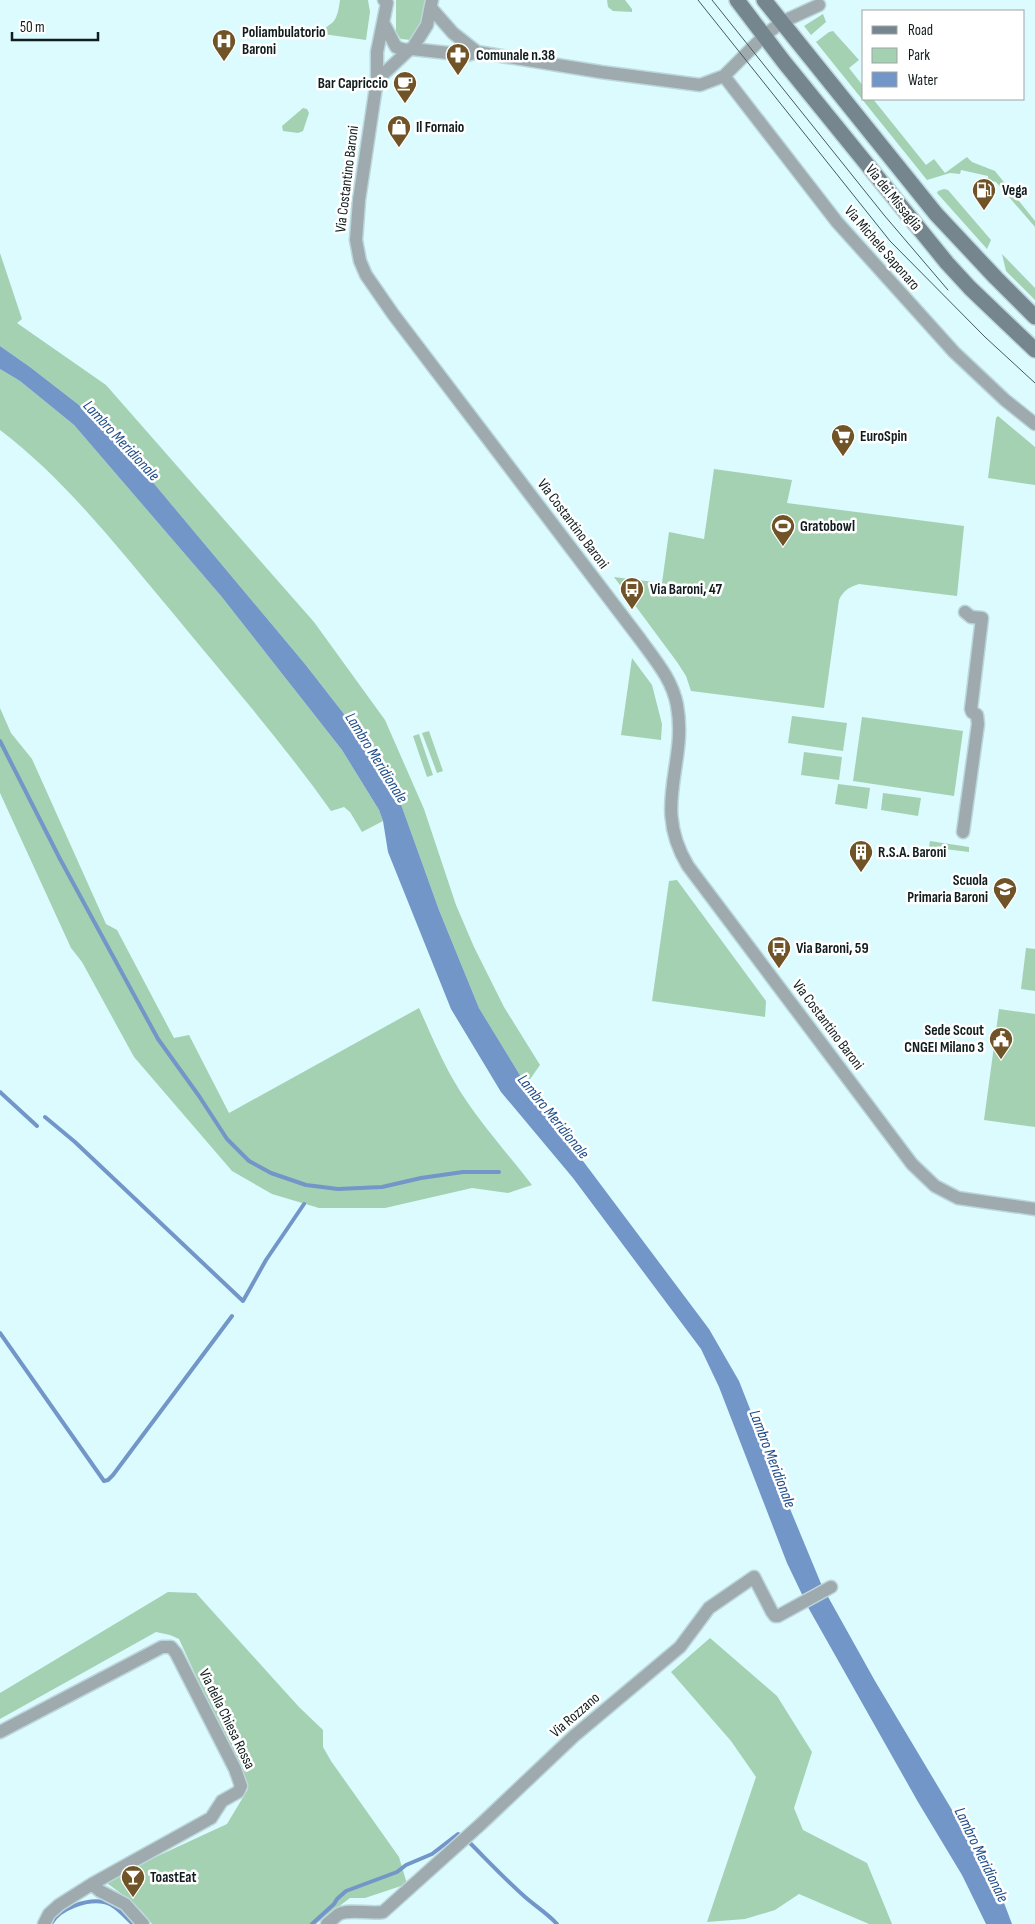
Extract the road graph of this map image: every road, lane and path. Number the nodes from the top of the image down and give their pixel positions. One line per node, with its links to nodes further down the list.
1 (737, 0): 8 (main road, Via dei Missaglia)
2 (764, 0): 6 (main road, Via dei Missaglia)
3 (387, 1): 7 (street, Via Costantino Baroni)
4 (431, 4): 9 (street); 10 (street)
5 (818, 4): 6 (street)
6 (782, 22): 8 (street); 13 (main road, Via dei Missaglia)
7 (384, 24): 9 (street); 12 (street, Via Costantino Baroni)
8 (765, 36): 11 (street); 14 (main road, Via dei Missaglia)
9 (411, 49): 10 (street); 12 (street)
10 (477, 52): 11 (street)
11 (724, 76): 15 (street, Via Michele Saponaro)
12 (377, 80): 18 (street, Via Costantino Baroni)
13 (1035, 317)
14 (1035, 350)
15 (1035, 424)
16 (965, 612): 17 (street)
17 (963, 832)
18 (1035, 1209)
19 (831, 1587): 24 (street, Via Rozzano)
20 (0, 1732): 21 (street, Via della Chiesa Rossa)
21 (92, 1884): 22 (street, Via della Chiesa Rossa); 23 (street)
22 (44, 1924)
23 (143, 1924)
24 (326, 1924)

